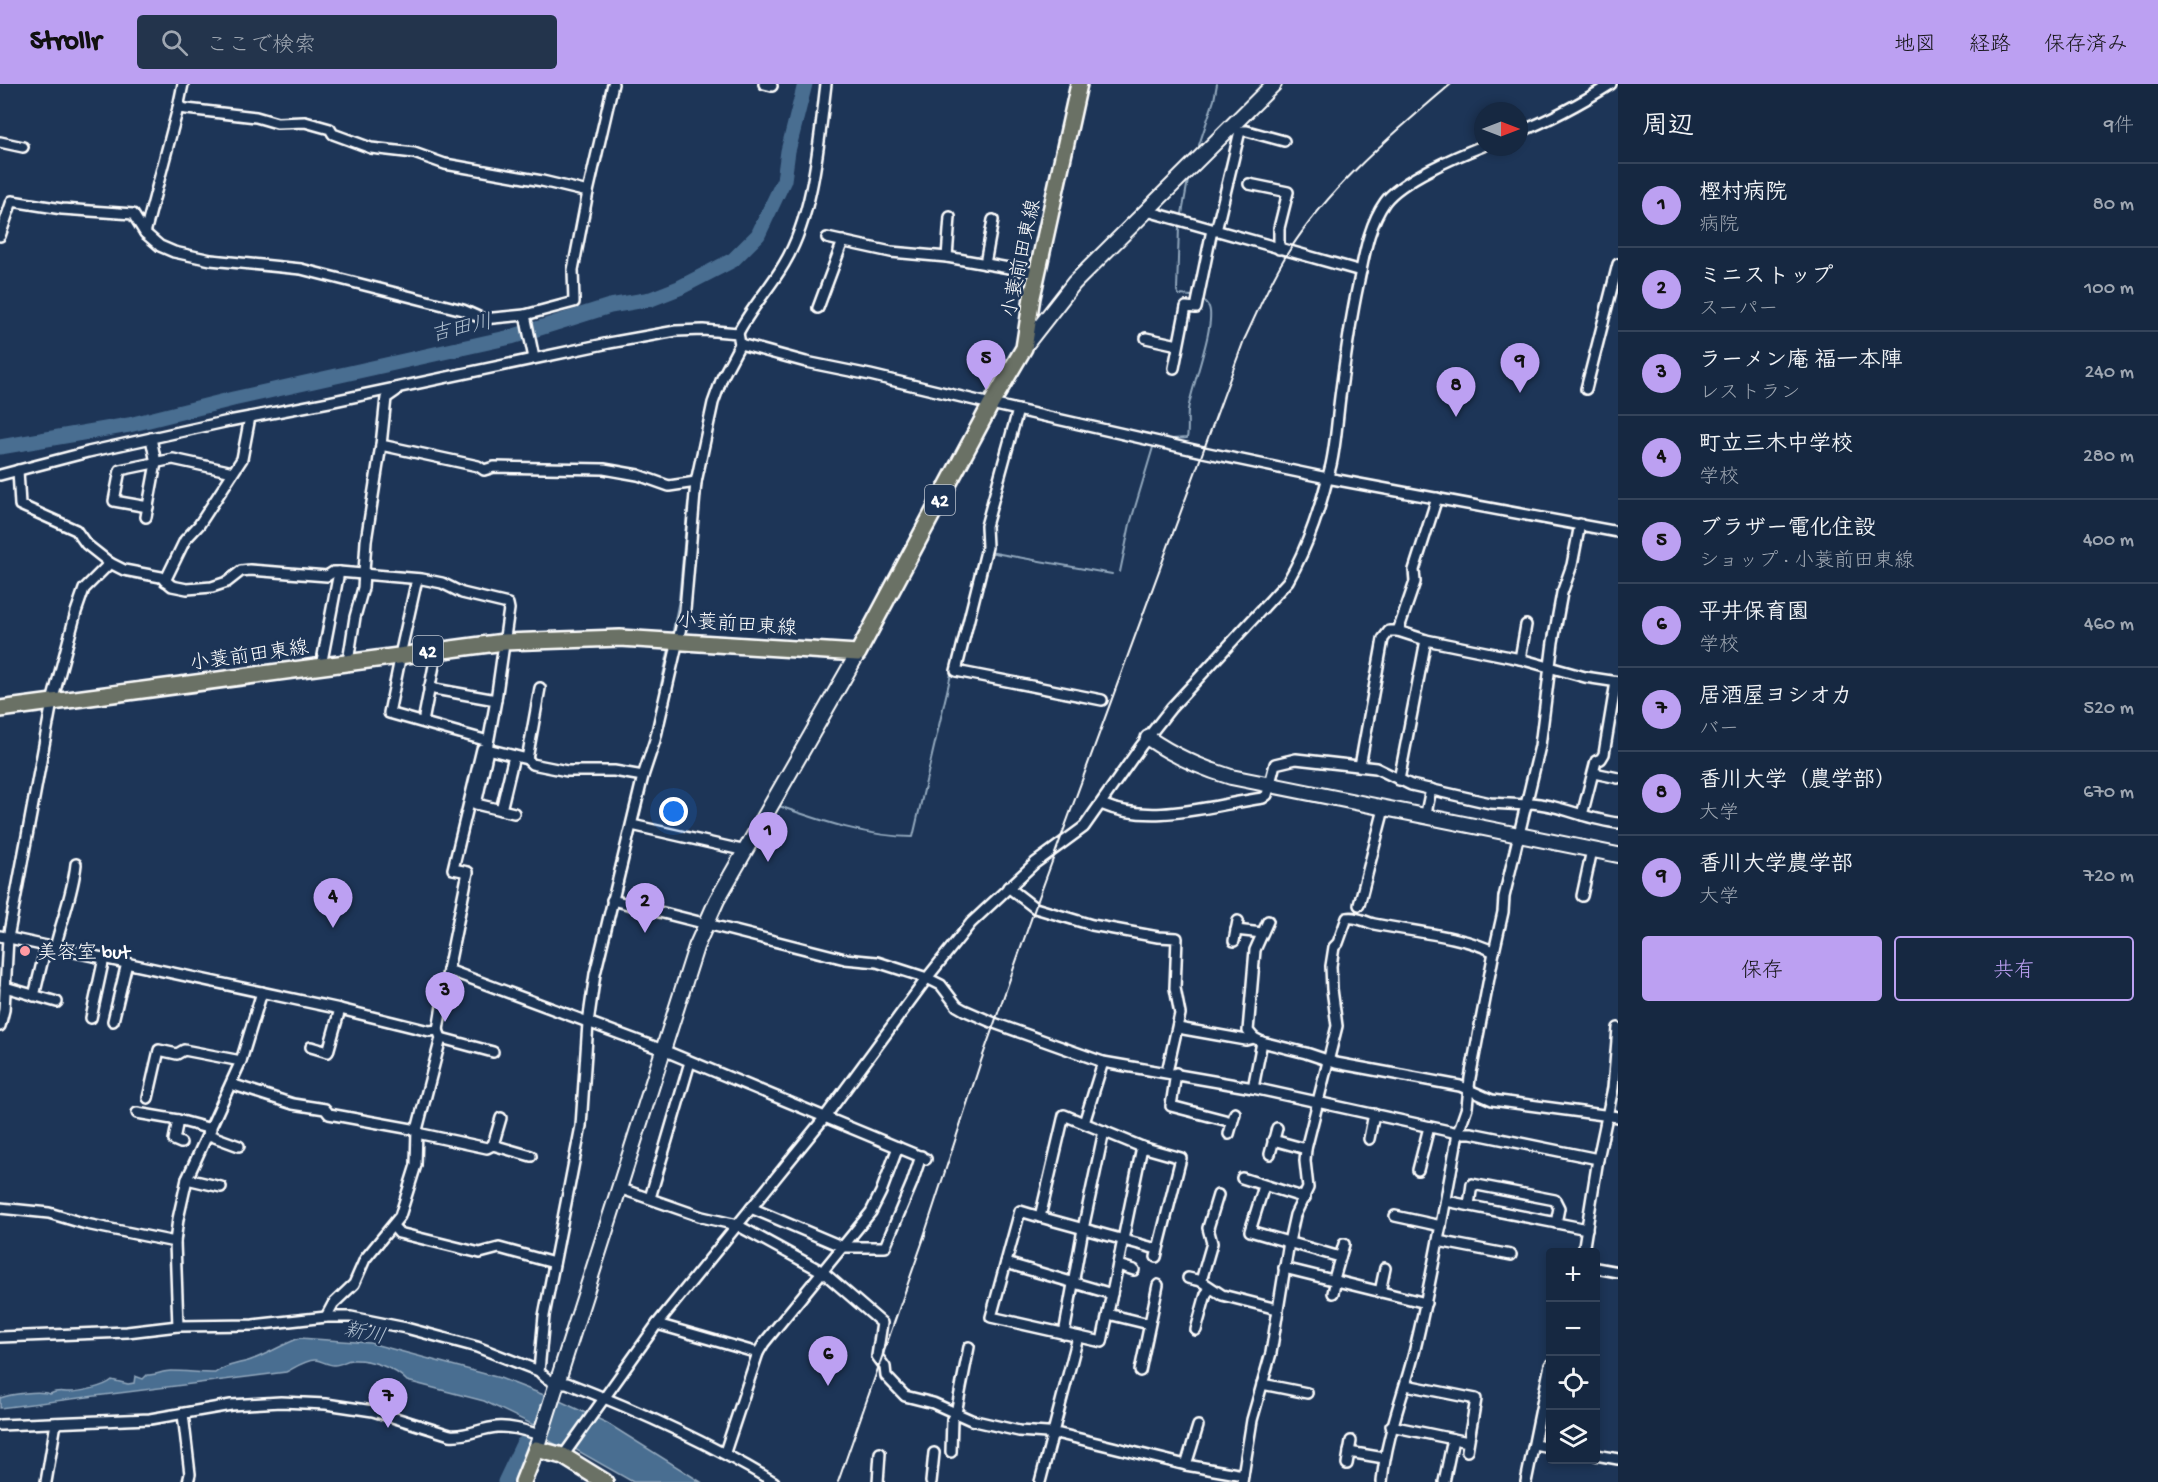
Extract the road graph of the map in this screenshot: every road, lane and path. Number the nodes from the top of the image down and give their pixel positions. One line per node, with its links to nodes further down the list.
1 (183, 84): 7 (street)
2 (613, 84): 15 (street)
3 (826, 84): 32 (street)
4 (1079, 84): 29 (main road, 小蓑前田東線 / 42)
5 (1274, 84): 8 (street)
6 (1611, 84): 9 (street)
7 (178, 108): 15 (street); 20 (street)
8 (1237, 128): 10 (street); 16 (street); 19 (street)
9 (1528, 128)
10 (1284, 141)
11 (0, 142): 12 (street)
12 (22, 147)
13 (1474, 149): 28 (street)
14 (1249, 184): 24 (street)
15 (588, 192): 31 (street)
16 (1147, 211): 19 (street); 36 (street)
17 (950, 217): 25 (street)
18 (993, 220): 26 (street)
19 (1214, 230): 24 (street); 35 (street)
20 (145, 233): 21 (street); 31 (street)
21 (0, 236)
22 (827, 238): 23 (street)
23 (843, 242): 25 (street); 30 (street)
24 (1279, 249): 28 (street)
25 (947, 257): 26 (street)
26 (985, 264): 29 (street)
27 (1618, 264): 40 (street)
28 (1361, 271): 50 (street)
29 (1038, 273): 36 (main road, 小蓑前田東線 / 42)
30 (818, 308)
31 (525, 315): 37 (street)
32 (738, 333): 34 (street); 37 (street)
33 (1146, 338): 35 (street)
34 (741, 344): 41 (street); 51 (street)
35 (1178, 345): 38 (street)
36 (1024, 348): 41 (main road, 小蓑前田東線 / 42)
37 (534, 358): 39 (street)
38 (1174, 368)
39 (401, 387): 43 (street); 45 (street)
40 (1586, 389)
41 (991, 405): 42 (street); 68 (main road, 小蓑前田東線 / 42)
42 (1018, 410): 50 (street); 78 (street)
43 (250, 417): 44 (street); 48 (street)
44 (151, 438): 46 (street); 47 (street)
45 (381, 445): 51 (street); 59 (street)
46 (156, 463): 48 (street); 53 (street); 53 (street)
47 (18, 470): 49 (street); 57 (street)
48 (233, 472): 61 (street)
49 (0, 475)
50 (1327, 478): 52 (street); 82 (street)
51 (696, 482): 64 (street)
52 (1437, 498): 55 (street); 63 (street)
53 (148, 507): 54 (street)
54 (146, 517)
55 (1581, 524): 56 (street); 73 (street)
56 (1618, 532)
57 (110, 563): 61 (street); 79 (street)
58 (339, 572): 59 (street); 61 (street); 72 (street)
59 (364, 575): 60 (street); 71 (street)
60 (417, 579): 66 (street); 69 (street)
61 (165, 581)
62 (1526, 625): 70 (street)
63 (1398, 631): 65 (street); 86 (street)
64 (678, 640): 66 (main road, 小蓑前田東線 / 42); 68 (main road, 小蓑前田東線 / 42); 88 (street)
65 (1426, 640): 70 (street); 90 (street)
66 (504, 642): 67 (main road, 小蓑前田東線 / 42); 77 (street)
67 (436, 650): 69 (main road, 小蓑前田東線 / 42); 75 (street)
68 (858, 653): 104 (street)
69 (401, 654): 71 (main road, 小蓑前田東線 / 42); 81 (street)
70 (1520, 659): 73 (street)
71 (348, 662): 72 (main road, 小蓑前田東線 / 42)
72 (321, 666): 79 (main road, 小蓑前田東線 / 42)
73 (1548, 666): 74 (street); 94 (street)
74 (1617, 682): 87 (street)
75 (429, 688): 77 (street); 81 (street)
76 (540, 688): 85 (street)
77 (496, 700): 83 (street)
78 (1102, 700)
79 (52, 702): 80 (main road, 小蓑前田東線 / 42); 114 (street)
80 (0, 709)
81 (423, 722): 83 (street)
82 (1148, 738): 91 (street); 93 (street)
83 (487, 747): 84 (street); 96 (street); 120 (street)
84 (514, 756): 85 (street); 96 (street)
85 (527, 759): 88 (street)
86 (1360, 765): 90 (street); 91 (street)
87 (1594, 773): 89 (street); 98 (street)
88 (643, 776): 101 (street)
89 (1618, 778)
90 (1400, 780): 92 (street)
91 (1270, 784): 93 (street); 95 (street)
92 (1431, 789): 94 (street); 99 (street)
93 (1101, 804): 107 (street)
94 (1527, 804): 98 (street); 102 (street)
95 (1384, 809): 99 (street); 110 (street)
96 (501, 810): 97 (street)
97 (514, 813)
98 (1582, 815): 100 (street)
99 (1425, 818): 102 (street)
100 (1618, 823)
101 (632, 825): 104 (street); 109 (street)
102 (1520, 837): 103 (street); 117 (street)
103 (1592, 850): 105 (street); 108 (street)
104 (746, 851): 112 (street)
105 (1618, 855)
106 (76, 864): 116 (street)
107 (1008, 887): 121 (street); 131 (street)
108 (1582, 896)
109 (612, 900): 112 (street); 129 (street)
110 (1359, 905)
111 (1268, 921): 113 (street)
112 (707, 923): 121 (street); 137 (street)
113 (1262, 933): 115 (street); 134 (street)
114 (4, 937): 116 (street); 122 (street)
115 (1234, 941)
116 (51, 947): 118 (street); 124 (street)
117 (1494, 952): 140 (street); 146 (street)
118 (104, 958): 119 (street); 127 (street)
119 (127, 963): 123 (street); 128 (street)
120 (448, 970): 129 (street); 133 (street)
121 (927, 978): 142 (street); 152 (street)
122 (5, 987): 124 (street); 130 (street)
123 (262, 992): 126 (street); 139 (street)
124 (34, 996): 125 (street)
125 (57, 1002)
126 (340, 1009): 133 (street); 136 (street)
127 (91, 1018)
128 (113, 1021)
129 (588, 1023): 137 (street); 204 (street)
130 (0, 1026)
131 (1178, 1028): 134 (street); 143 (street)
132 (1618, 1028): 135 (street)
133 (440, 1034): 138 (street); 160 (street)
134 (1258, 1040): 140 (street); 145 (street)
135 (1617, 1040): 151 (street)
136 (311, 1047)
137 (663, 1050): 141 (street); 179 (street)
138 (493, 1052)
139 (241, 1061): 144 (street); 147 (street)
140 (1328, 1061): 146 (street); 148 (street)
141 (690, 1062): 152 (street); 181 (street)
142 (1103, 1062): 143 (street); 155 (street)
143 (1171, 1073): 145 (street); 162 (street)
144 (231, 1084): 159 (street); 160 (street)
145 (1253, 1088): 148 (street)
146 (1469, 1091): 151 (street); 161 (street)
147 (148, 1098)
148 (1318, 1102): 150 (street); 170 (street)
149 (137, 1113): 154 (street)
150 (1374, 1114): 156 (street); 163 (street)
151 (1613, 1116): 173 (street)
152 (825, 1117): 168 (street); 186 (street)
153 (501, 1118): 166 (street)
154 (178, 1120): 159 (street); 165 (street)
155 (1084, 1123): 158 (street); 187 (street)
156 (1429, 1127): 161 (street); 174 (street)
157 (1277, 1128): 164 (street)
158 (1104, 1131): 169 (street); 193 (street)
159 (210, 1132): 167 (street); 176 (street)
160 (417, 1132): 166 (street); 191 (street)
161 (1458, 1133): 173 (street); 183 (street)
162 (1229, 1134)
163 (1369, 1139)
164 (1274, 1140): 170 (street); 171 (street)
165 (180, 1143)
166 (493, 1145): 172 (street)
167 (239, 1146)
168 (898, 1146): 200 (street); 200 (street)
169 (1142, 1147): 195 (street); 195 (street)
170 (1306, 1149): 182 (street)
171 (1270, 1154)
172 (531, 1156)
173 (1598, 1159): 194 (street)
174 (1418, 1170)
175 (1242, 1178): 177 (street)
176 (187, 1179): 178 (street); 197 (street)
177 (1264, 1186): 182 (street); 198 (street)
178 (221, 1187)
179 (619, 1188): 181 (street); 237 (street)
180 (1218, 1195): 215 (street)
181 (650, 1198): 190 (street)
182 (1305, 1198): 198 (street)
183 (1446, 1201): 184 (street); 192 (street)
184 (1469, 1205): 189 (street); 189 (street)
185 (0, 1208): 197 (street)
186 (751, 1208): 190 (street); 200 (street)
187 (1040, 1216): 193 (street); 205 (street)
188 (1395, 1216): 192 (street)
189 (1556, 1223): 194 (street)
190 (737, 1225): 211 (street); 226 (street)
191 (393, 1226): 204 (street); 225 (street)
192 (1441, 1226): 196 (street)
193 (1083, 1229): 195 (street); 216 (street)
194 (1587, 1229): 201 (street)
195 (1123, 1240): 206 (street)
196 (1438, 1241): 202 (street); 222 (street)
197 (175, 1242): 228 (street)
198 (1289, 1242): 203 (street); 207 (street)
199 (1344, 1244): 203 (street)
200 (843, 1247): 211 (street)
201 (1583, 1248)
202 (1511, 1255)
203 (1340, 1257): 214 (street)
204 (554, 1263): 235 (street)
205 (1006, 1263): 216 (street); 230 (street)
206 (1118, 1265): 210 (street); 220 (street)
207 (1284, 1268): 214 (street); 223 (street)
208 (1385, 1268): 221 (street)
209 (1600, 1269): 212 (street)
210 (1134, 1270)
211 (823, 1272): 234 (street); 243 (street)
212 (1618, 1272)
213 (1188, 1278): 215 (street)
214 (1335, 1280): 219 (street); 221 (street)
215 (1201, 1281): 218 (street)
216 (1073, 1282): 220 (street); 230 (street)
217 (1158, 1286): 227 (street)
218 (1210, 1289): 223 (street); 229 (street)
219 (1333, 1293)
220 (1112, 1294): 224 (street)
221 (1377, 1294): 222 (street)
222 (1426, 1303): 239 (street)
223 (1277, 1309): 238 (street)
224 (1108, 1314): 227 (street); 232 (street)
225 (326, 1317): 228 (street); 235 (street)
226 (657, 1324): 234 (street); 242 (street)
227 (1149, 1324): 236 (street)
228 (178, 1326): 231 (street)
229 (1196, 1330)
230 (1064, 1334): 232 (street)
231 (0, 1337)
232 (1078, 1337): 249 (street)
233 (969, 1347): 243 (street)
234 (758, 1353): 255 (street)
235 (539, 1371): 237 (street)
236 (1140, 1371)
237 (557, 1383): 242 (street); 250 (street)
238 (1262, 1384): 241 (street); 266 (street)
239 (1406, 1385): 248 (street); 251 (street)
240 (1546, 1385): 253 (street)
241 (1307, 1393)
242 (605, 1398): 255 (street); 260 (street)
243 (956, 1413): 249 (street); 256 (street)
244 (183, 1414): 245 (street); 250 (street); 268 (street)
245 (56, 1423): 246 (street); 267 (street)
246 (0, 1425)
247 (1198, 1426): 265 (street)
248 (1391, 1426): 251 (street); 262 (street)
249 (1052, 1434): 265 (street); 274 (street)
250 (539, 1439): 260 (main road); 269 (main road)
251 (1453, 1439): 276 (street)
252 (1351, 1441): 257 (street)
253 (1535, 1445): 254 (street); 277 (street)
254 (1546, 1447)
255 (725, 1452): 271 (street)
256 (951, 1452)
257 (1349, 1452): 262 (street); 264 (street)
258 (880, 1453): 272 (street)
259 (934, 1453): 273 (street)
260 (565, 1454): 270 (main road)
261 (1600, 1456): 263 (street)
262 (1384, 1458): 275 (street)
263 (1618, 1459)
264 (1347, 1464)
265 (1186, 1465): 266 (street)
266 (1243, 1478)
267 (46, 1482)
268 (188, 1482)
269 (523, 1482)
270 (605, 1482)
271 (774, 1482)
272 (878, 1482)
273 (931, 1482)
274 (1040, 1482)
275 (1382, 1482)
276 (1444, 1482)
277 (1526, 1482)

